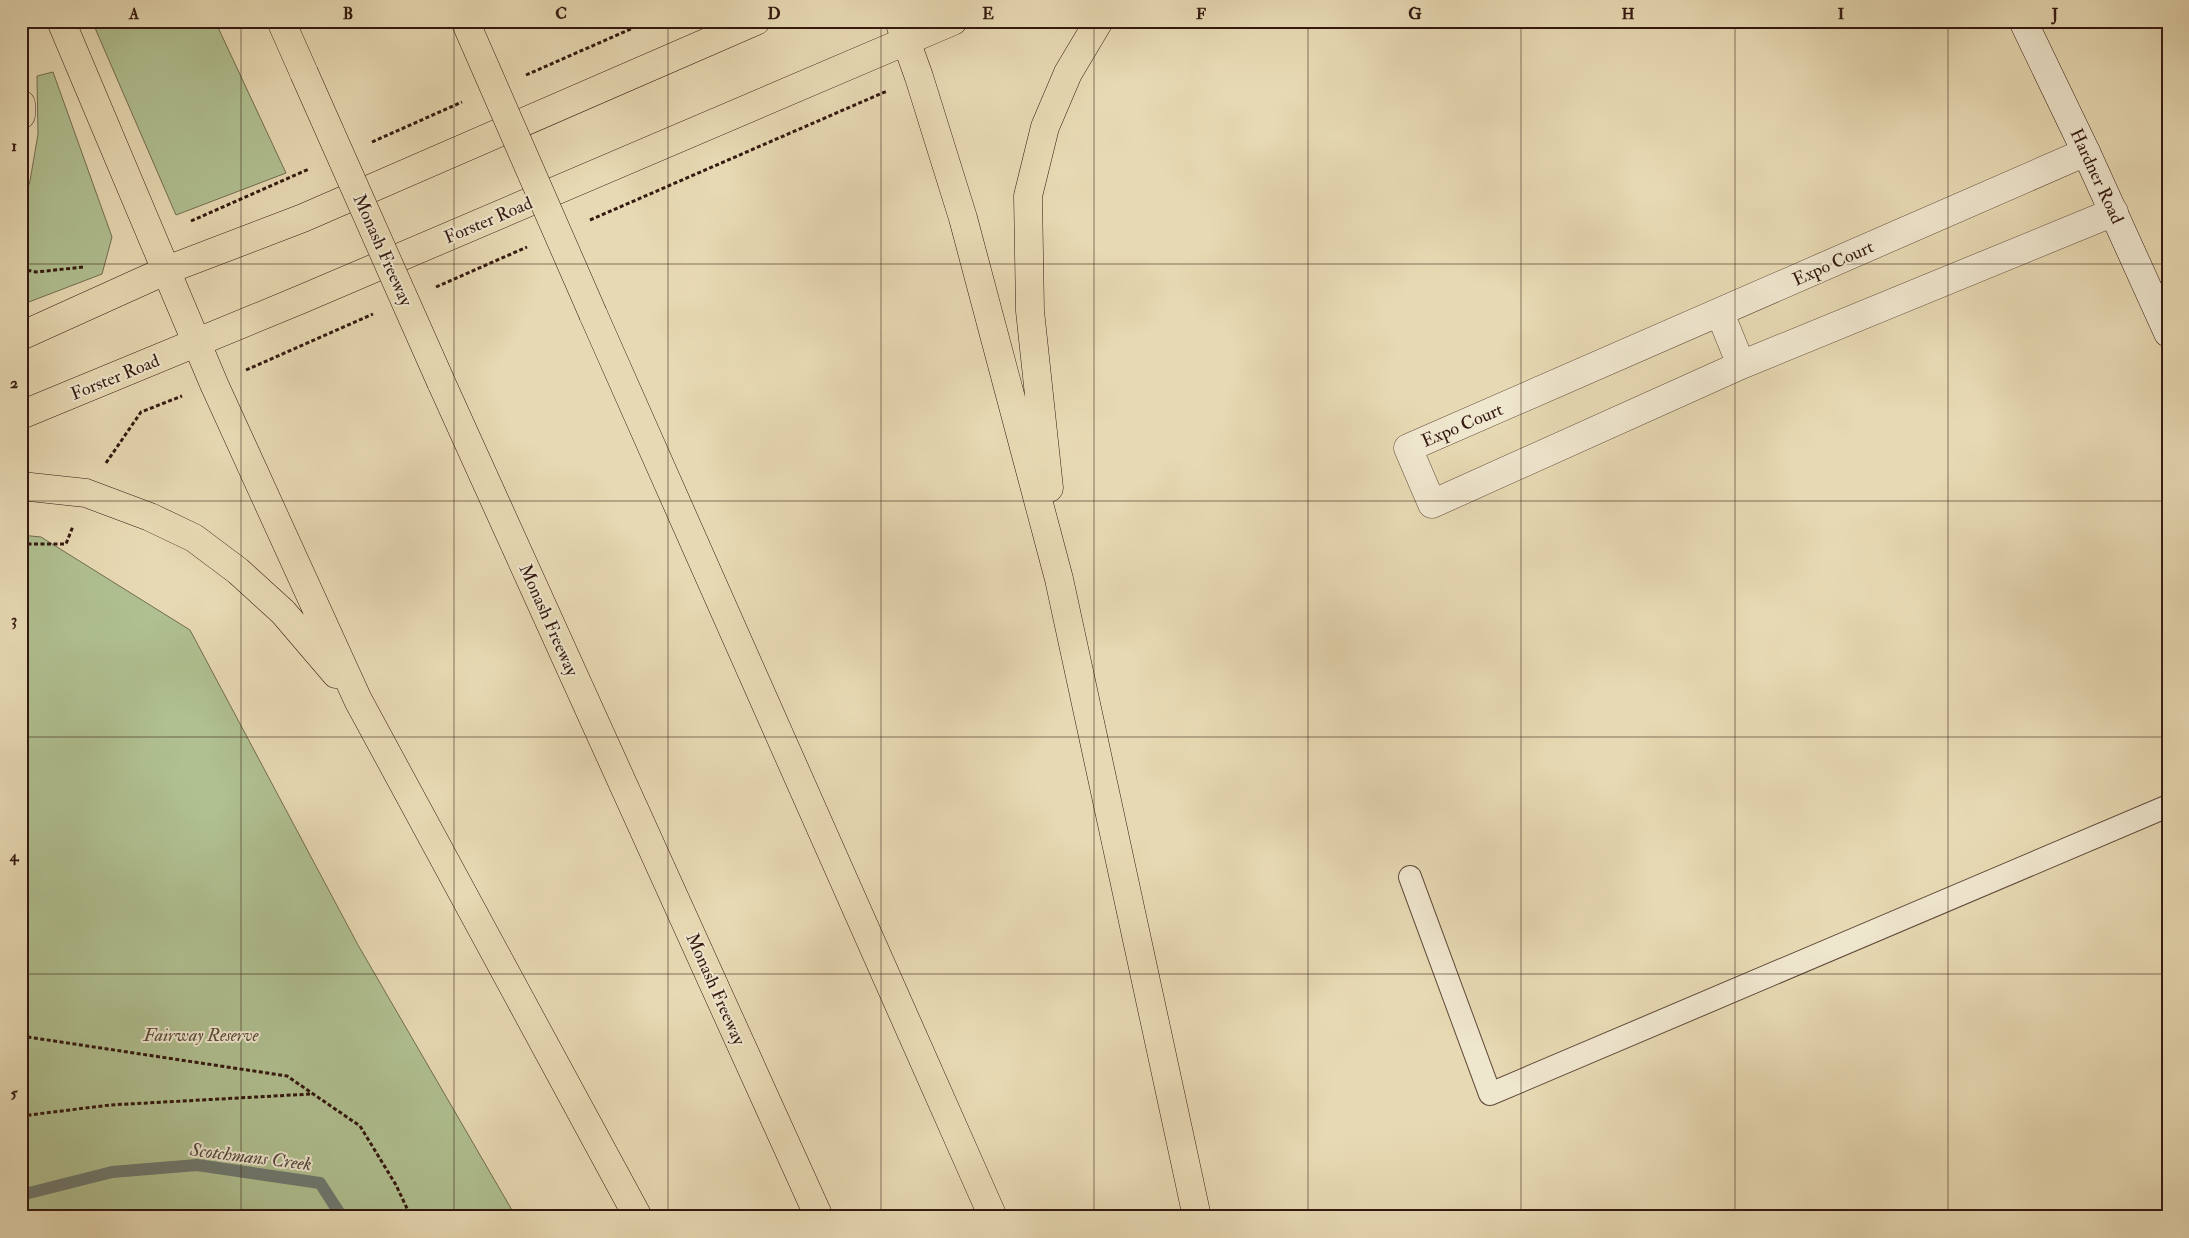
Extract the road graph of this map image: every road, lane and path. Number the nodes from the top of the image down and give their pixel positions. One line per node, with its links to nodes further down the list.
1 (61, 21): 16 (main road)
2 (281, 21): 38 (main road, Monash Freeway, bridge)
3 (465, 21): 39 (main road, bridge)
4 (756, 21): 16 (main road)
5 (953, 21): 8 (main road, Forster Road)
6 (1099, 21): 29 (main road)
7 (2023, 21): 12 (street, Hardner Road)
8 (903, 31): 9 (main road); 22 (main road, Forster Road)
9 (919, 77): 14 (path); 29 (main road)
10 (21, 104): 11 (main road)
11 (21, 115)
12 (2086, 152): 13 (street, Hardner Road); 19 (street, Expo Court)
13 (2114, 212): 20 (street, Hardner Road); 23 (street, Expo Court)
14 (590, 220)
15 (534, 244): 17 (path)
16 (167, 270): 21 (main road); 22 (main road)
17 (434, 288)
18 (379, 312): 24 (path)
19 (1720, 313): 23 (street); 23 (street, Expo Court)
20 (2168, 333)
21 (21, 336)
22 (197, 343): 24 (main road); 25 (main road, Forster Road)
23 (1742, 365)
24 (214, 384): 27 (path); 30 (main road)
25 (21, 415)
26 (21, 486): 27 (main road)
27 (86, 492): 28 (path); 30 (main road)
28 (21, 544)
29 (1059, 579): 40 (main road)
30 (358, 700): 37 (main road)
31 (2168, 806): 32 (lane)
32 (1410, 878)
33 (21, 1036): 34 (path)
34 (312, 1094): 35 (path); 36 (path)
35 (21, 1116)
36 (411, 1217)
37 (638, 1217)
38 (819, 1217)
39 (993, 1217)
40 (1198, 1217)

